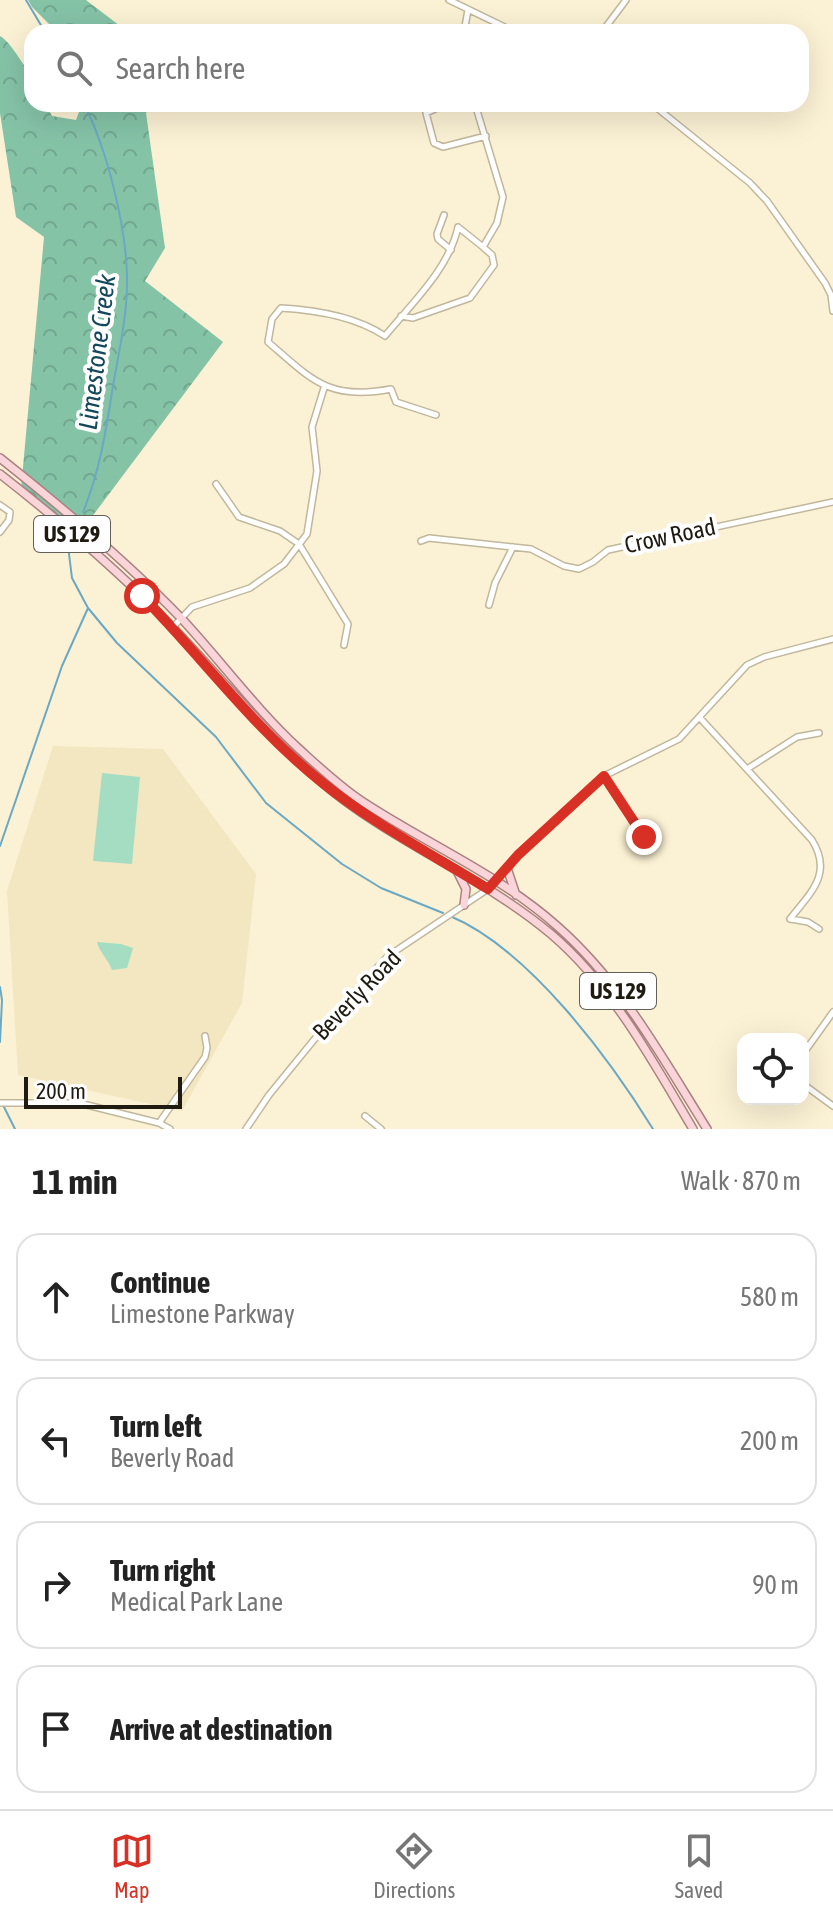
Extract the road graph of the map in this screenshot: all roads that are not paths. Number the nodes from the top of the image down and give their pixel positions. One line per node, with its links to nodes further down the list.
1 (449, 0): 3 (street)
2 (626, 0): 6 (street)
3 (468, 10): 4 (street); 5 (street)
4 (465, 24)
5 (498, 24)
6 (608, 24)
7 (428, 112): 10 (street)
8 (478, 112): 10 (street)
9 (662, 112): 14 (street)
10 (486, 136): 12 (street)
11 (444, 215): 13 (street)
12 (483, 247): 13 (street); 15 (street)
13 (451, 250): 15 (street)
14 (833, 311)
15 (401, 316): 16 (street)
16 (324, 388): 17 (street); 25 (street)
17 (436, 415)
18 (0, 458): 28 (main road, US 129)
19 (0, 474): 29 (main road, US 129)
20 (216, 484): 25 (street)
21 (833, 502): 26 (street, Crow Road)
22 (0, 505): 23 (street)
23 (0, 532)
24 (421, 541): 26 (street, Crow Road)
25 (299, 544): 28 (street); 31 (street)
26 (513, 547): 27 (street)
27 (489, 605)
28 (180, 618): 29 (street); 39 (main road, US 129)
29 (173, 627): 37 (main road, US 129)
30 (833, 639): 32 (street, Beverly Road)
31 (344, 645)
32 (700, 718): 34 (street); 35 (street, Beverly Road)
33 (819, 733): 34 (street)
34 (747, 769): 43 (street)
35 (604, 776): 36 (street); 38 (street, Beverly Road)
36 (644, 837)
37 (454, 868): 40 (main road, US 129); 42 (main road)
38 (507, 868): 39 (street, Beverly Road); 41 (main road)
39 (496, 882): 40 (street, Beverly Road); 41 (main road, US 129)
40 (488, 889): 42 (street, Beverly Road); 55 (main road, US 129)
41 (517, 897): 56 (main road, US 129)
42 (464, 905): 53 (street, Beverly Road)
43 (819, 929)
44 (833, 1012): 46 (street)
45 (205, 1036): 51 (street)
46 (809, 1046)
47 (809, 1088): 49 (street)
48 (0, 1103): 51 (street)
49 (833, 1106)
50 (365, 1116): 54 (street)
51 (159, 1123): 52 (street)
52 (170, 1129)
53 (246, 1129)
54 (381, 1129)
55 (693, 1129)
56 (707, 1129)

